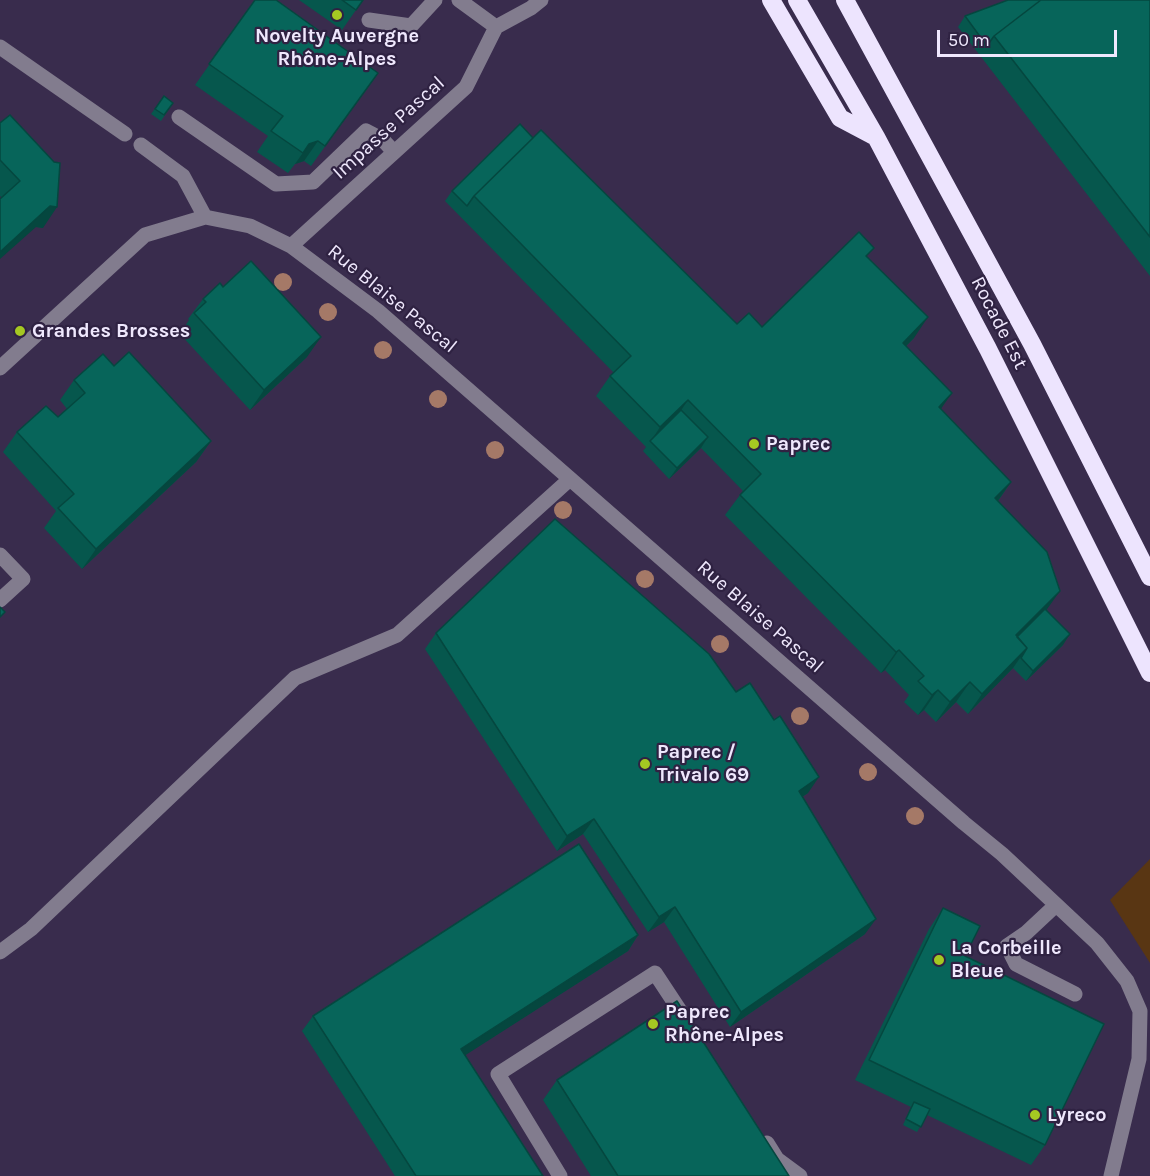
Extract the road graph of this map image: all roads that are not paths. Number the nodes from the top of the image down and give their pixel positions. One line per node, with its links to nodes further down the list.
1 (435, 0): 7 (street)
2 (459, 0): 8 (street)
3 (541, 0): 8 (street)
4 (771, 0): 12 (highway)
5 (797, 0): 12 (highway, Rocade Est)
6 (845, 0): 20 (highway, Rocade Est)
7 (369, 20)
8 (496, 27): 14 (street, Impasse Pascal)
9 (0, 47): 11 (street)
10 (179, 117): 14 (street)
11 (125, 134)
12 (876, 137): 22 (highway, Rocade Est)
13 (141, 145): 15 (street)
14 (394, 152): 16 (street, Impasse Pascal)
15 (205, 217): 16 (street, Rue Blaise Pascal); 17 (street)
16 (291, 246): 18 (street, Rue Blaise Pascal)
17 (0, 368)
18 (570, 479): 23 (street, Rue Blaise Pascal); 24 (street)
19 (0, 555): 21 (street)
20 (1150, 577)
21 (0, 600)
22 (1150, 674)
23 (1056, 905): 25 (street); 27 (street, Rue Blaise Pascal)
24 (0, 952)
25 (1075, 994)
26 (693, 1031): 29 (street)
27 (1144, 1060): 31 (street, Rue Blaise Pascal)
28 (758, 1129): 30 (street)
29 (560, 1176)
30 (800, 1176)
31 (1111, 1176)

